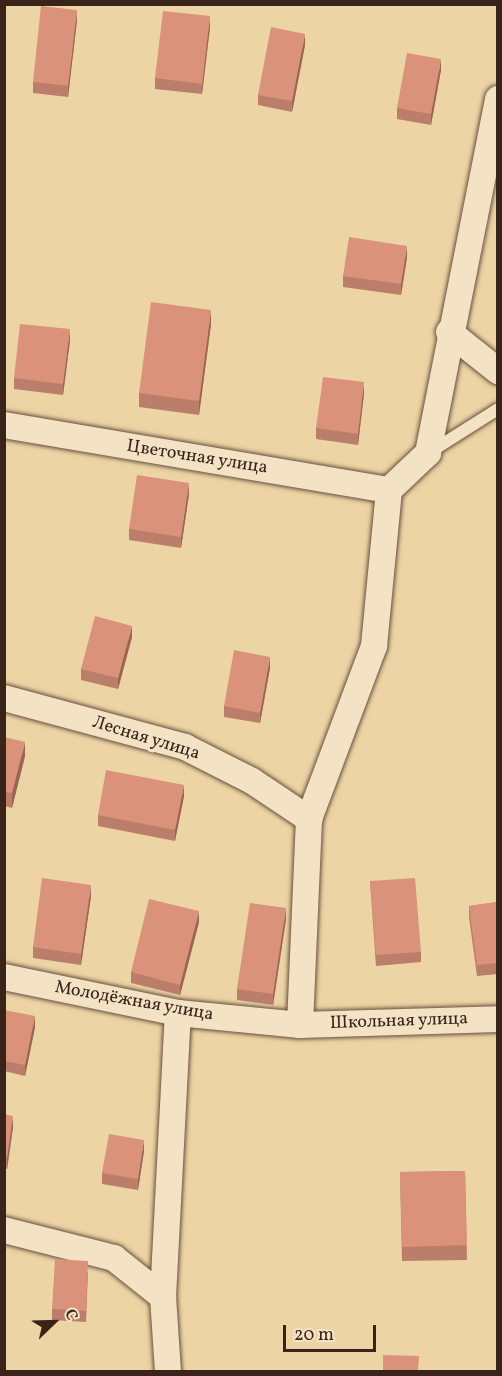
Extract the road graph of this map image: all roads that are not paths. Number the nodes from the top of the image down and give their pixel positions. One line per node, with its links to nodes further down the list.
1 (498, 99): 2 (street)
2 (449, 332): 3 (street); 6 (street)
3 (498, 371)
4 (498, 409): 6 (lane)
5 (4, 425): 7 (street, Цветочная улица)
6 (428, 453): 7 (street)
7 (389, 490): 9 (street)
8 (4, 698): 9 (street, Лесная улица)
9 (309, 819): 13 (street)
10 (4, 977): 11 (street, Молодёжная улица)
11 (178, 1013): 13 (street, Молодёжная улица); 15 (street)
12 (498, 1019): 13 (street, Школьная улица)
13 (300, 1025)
14 (4, 1230): 15 (street)
15 (163, 1297): 16 (street)
16 (168, 1371)

